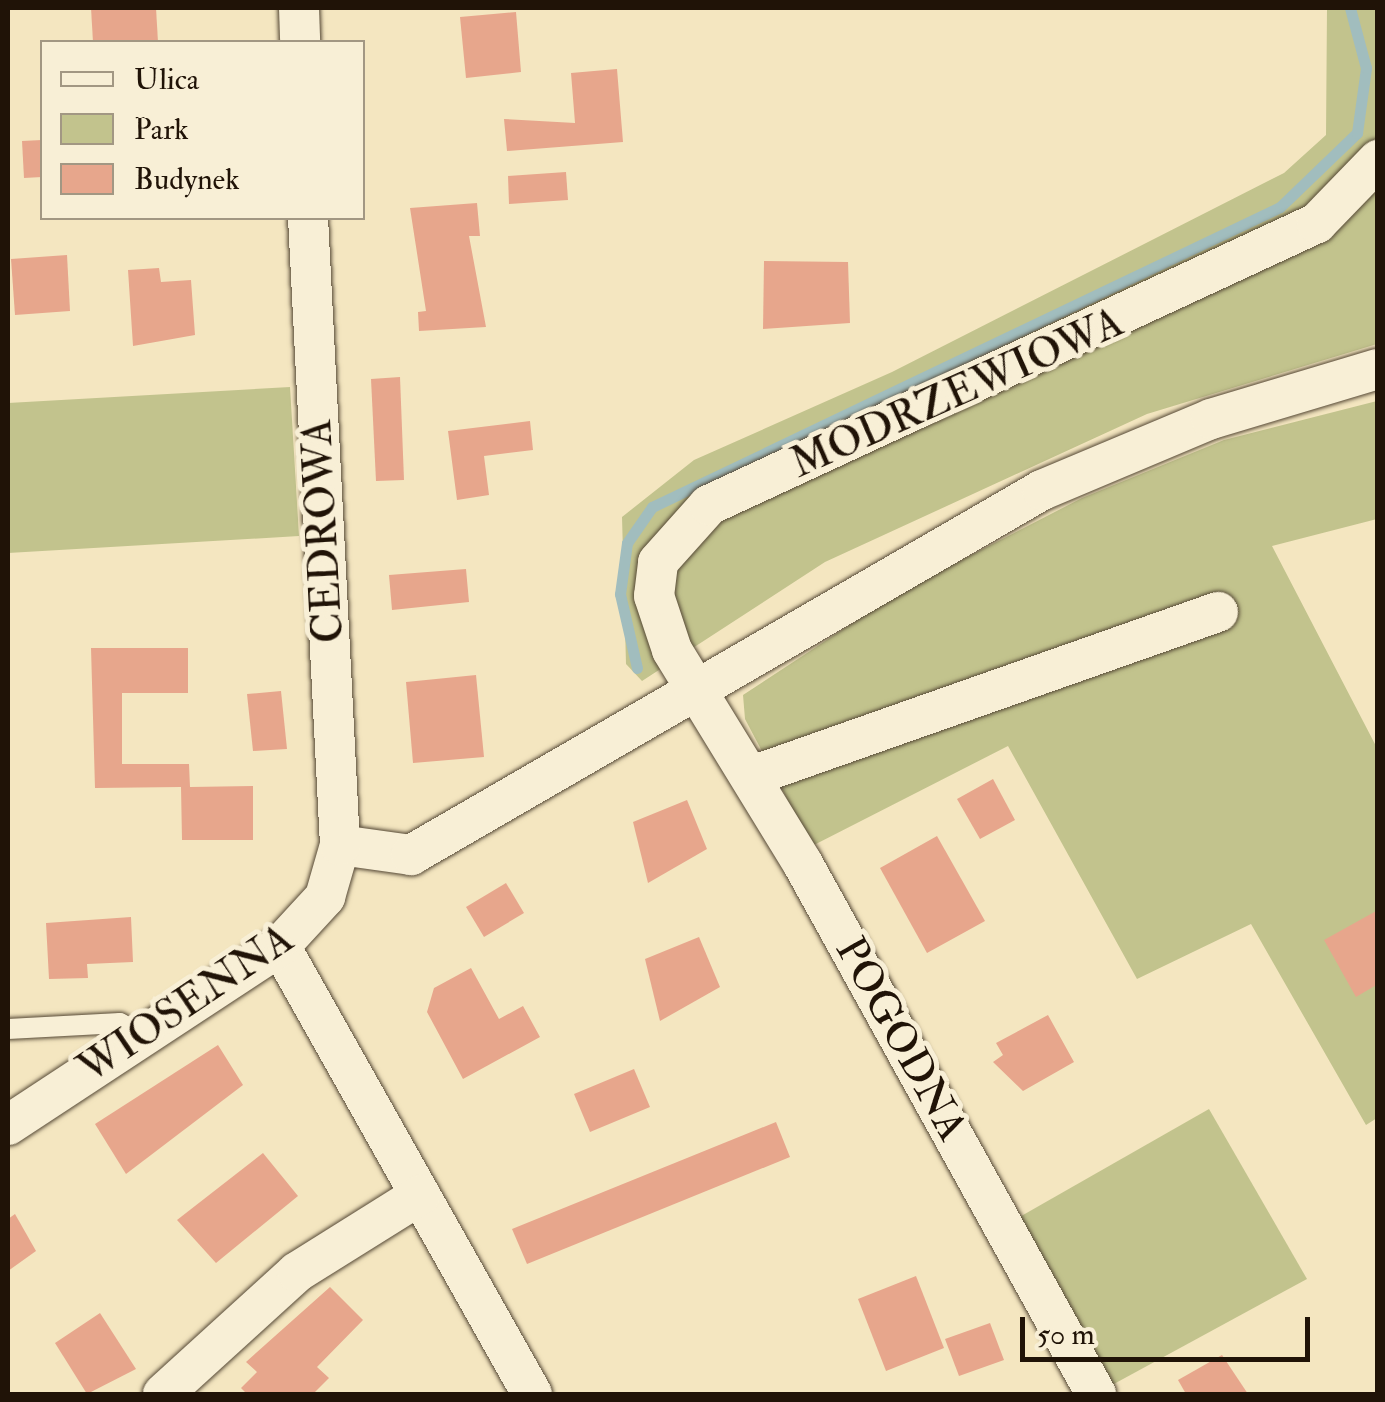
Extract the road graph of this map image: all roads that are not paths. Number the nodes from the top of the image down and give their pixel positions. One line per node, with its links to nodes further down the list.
1 (299, 8): 2 (street)
2 (300, 40)
3 (1378, 160): 7 (street, MODRZEWIOWA)
4 (308, 220): 9 (street, CEDROWA)
5 (1378, 368): 7 (street)
6 (1218, 612): 8 (street)
7 (700, 688): 8 (street, POGODNA); 9 (street)
8 (752, 776): 17 (street, POGODNA)
9 (340, 845): 10 (street, WIOSENNA)
10 (280, 946): 12 (street, WIOSENNA); 14 (street)
11 (8, 1029): 12 (lane)
12 (143, 1035): 13 (street, WIOSENNA)
13 (8, 1124)
14 (420, 1195): 15 (street); 16 (street)
15 (163, 1394)
16 (532, 1394)
17 (1096, 1394)

